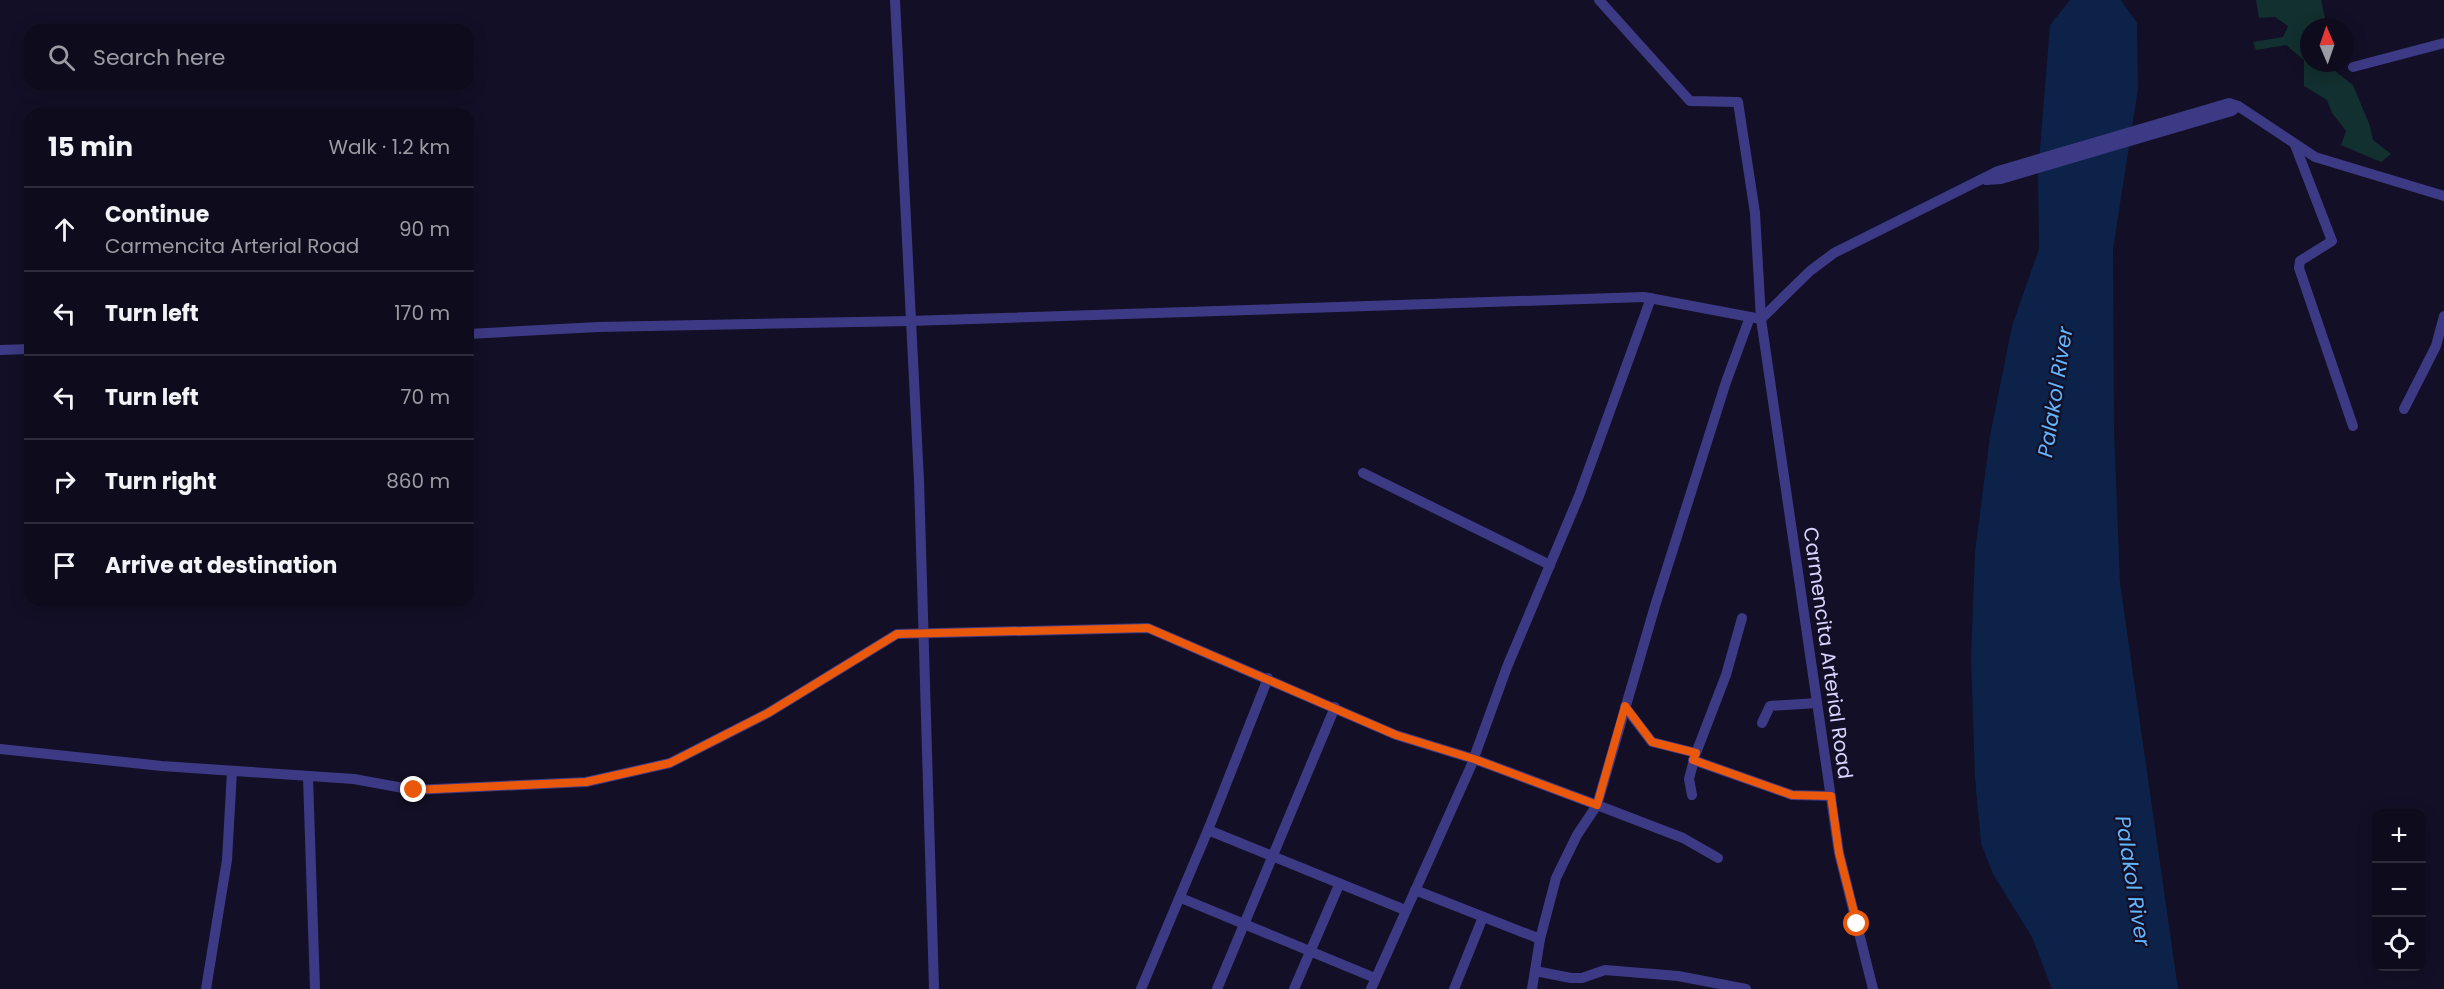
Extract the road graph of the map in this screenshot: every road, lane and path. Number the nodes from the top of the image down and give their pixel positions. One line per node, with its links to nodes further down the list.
1 (895, 0): 10 (street)
2 (1599, 0): 9 (street, Carmencita Arterial Road)
3 (2444, 43): 4 (street)
4 (2354, 67)
5 (2295, 145): 6 (street); 9 (street); 15 (street)
6 (2444, 196)
7 (1651, 298): 9 (street); 10 (street); 17 (street)
8 (2444, 316): 14 (street)
9 (1755, 318): 21 (street, Carmencita Arterial Road); 22 (street)
10 (910, 321): 11 (street); 19 (street)
11 (474, 334)
12 (24, 349): 13 (street)
13 (0, 350)
14 (2404, 408)
15 (2353, 426)
16 (1363, 473): 17 (street)
17 (1550, 565): 27 (street)
18 (1742, 618): 26 (street)
19 (923, 634): 20 (street); 29 (street); 48 (street)
20 (1268, 678): 23 (street); 33 (street)
21 (1817, 703): 24 (street); 31 (street, Carmencita Arterial Road)
22 (1625, 706): 26 (street); 32 (street)
23 (1335, 707): 27 (street); 34 (street)
24 (1762, 723)
25 (0, 749): 28 (street)
26 (1694, 757): 30 (street); 31 (street)
27 (1474, 759): 32 (street); 37 (street)
28 (232, 771): 29 (street); 46 (street)
29 (308, 777): 47 (street)
30 (1692, 795)
31 (1831, 796): 55 (street, Carmencita Arterial Road)
32 (1597, 805): 35 (street); 42 (street)
33 (1208, 830): 34 (street); 38 (street)
34 (1272, 857): 36 (street); 41 (street)
35 (1718, 858)
36 (1339, 885): 39 (street); 43 (street)
37 (1415, 890): 39 (street); 40 (street)
38 (1181, 898): 41 (street); 49 (street)
39 (1405, 910): 45 (street)
40 (1483, 917): 42 (street); 52 (street)
41 (1244, 923): 43 (street); 50 (street)
42 (1540, 939): 44 (street)
43 (1310, 951): 45 (street); 51 (street)
44 (1535, 971): 53 (street); 54 (street)
45 (1373, 984)
46 (206, 989)
47 (315, 989)
48 (934, 989)
49 (1142, 989)
50 (1216, 989)
51 (1294, 989)
52 (1454, 989)
53 (1532, 989)
54 (1746, 989)
55 (1871, 989)

